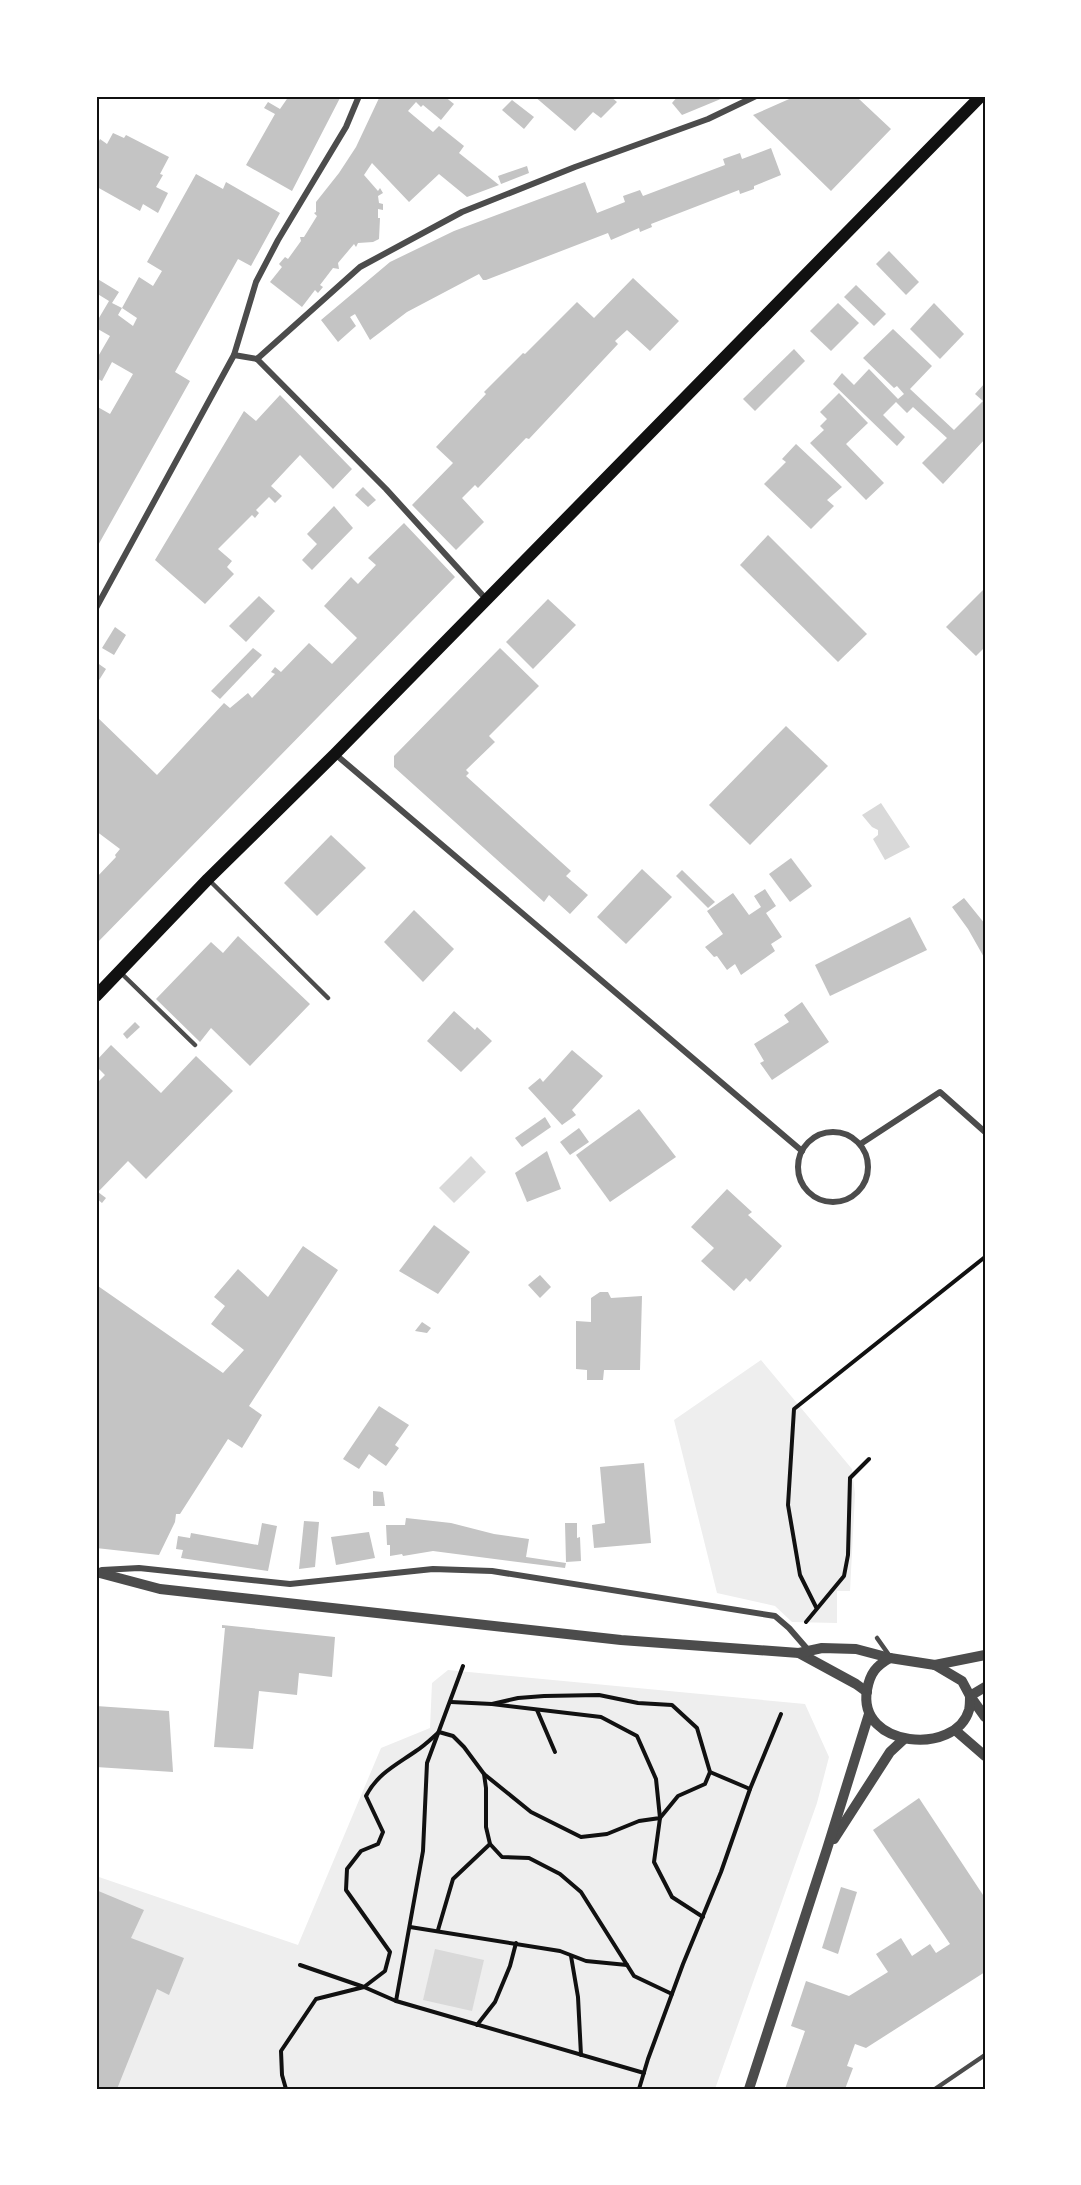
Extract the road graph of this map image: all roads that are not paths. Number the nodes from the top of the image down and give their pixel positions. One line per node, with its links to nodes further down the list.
1 (359, 96): 4 (street)
2 (756, 96): 5 (street)
3 (981, 96): 6 (main road)
4 (234, 355): 5 (street); 7 (street)
5 (257, 359): 6 (street)
6 (487, 600): 8 (main road)
7 (96, 608)
8 (335, 754): 9 (main road); 16 (street)
9 (208, 879): 10 (main road); 12 (lane)
10 (120, 973): 11 (main road); 13 (lane)
11 (96, 996)
12 (328, 998)
13 (195, 1046)
14 (985, 1132): 15 (street)
15 (862, 1143): 16 (street); 16 (street)
16 (802, 1151)
17 (96, 1571): 19 (street); 19 (street)
18 (877, 1638): 21 (lane)
19 (804, 1652): 21 (street); 24 (street)
20 (985, 1655): 22 (street)
21 (890, 1658): 22 (street); 24 (street)
22 (935, 1665): 25 (street)
23 (985, 1687): 25 (street)
24 (867, 1692): 26 (street)
25 (970, 1696): 27 (street); 28 (street)
26 (869, 1714): 29 (street); 31 (street)
27 (985, 1717)
28 (955, 1730): 29 (street); 30 (street)
29 (904, 1738): 31 (street)
30 (985, 1756)
31 (827, 1849): 33 (street)
32 (985, 2055): 34 (lane)
33 (749, 2089)
34 (935, 2089)

